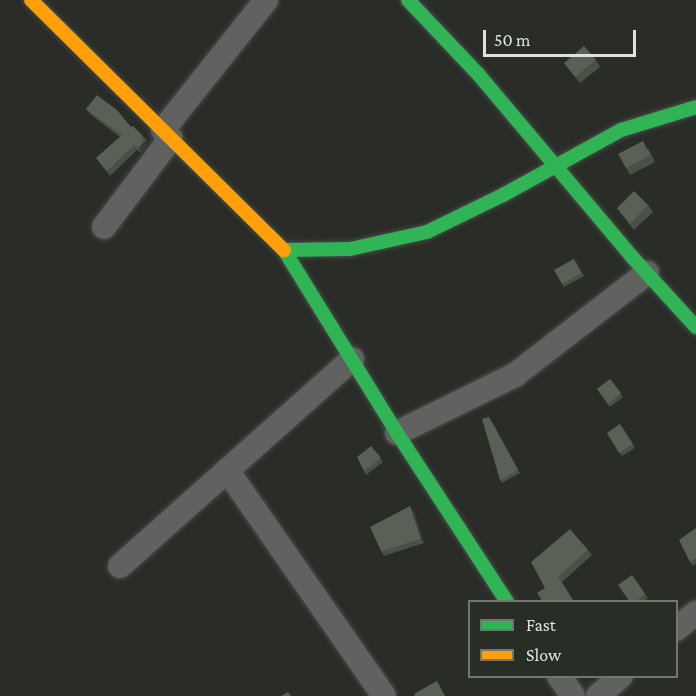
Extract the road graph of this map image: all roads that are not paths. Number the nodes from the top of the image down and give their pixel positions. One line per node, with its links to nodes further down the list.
1 (31, 0): 5 (street)
2 (266, 0): 5 (street)
3 (408, 0): 6 (street)
4 (696, 107): 6 (street)
5 (167, 134): 7 (street); 8 (street)
6 (557, 165): 8 (street); 9 (street)
7 (104, 227)
8 (284, 250): 11 (street)
9 (647, 273): 10 (street); 12 (street)
10 (696, 327)
11 (352, 359): 12 (street); 13 (street)
12 (397, 434): 15 (street)
13 (227, 470): 14 (street); 20 (street)
14 (120, 566)
15 (506, 600)
16 (696, 613): 17 (street)
17 (678, 627)
18 (561, 678): 21 (street)
19 (619, 678): 22 (street)
20 (384, 696)
21 (573, 696)
22 (598, 696)

